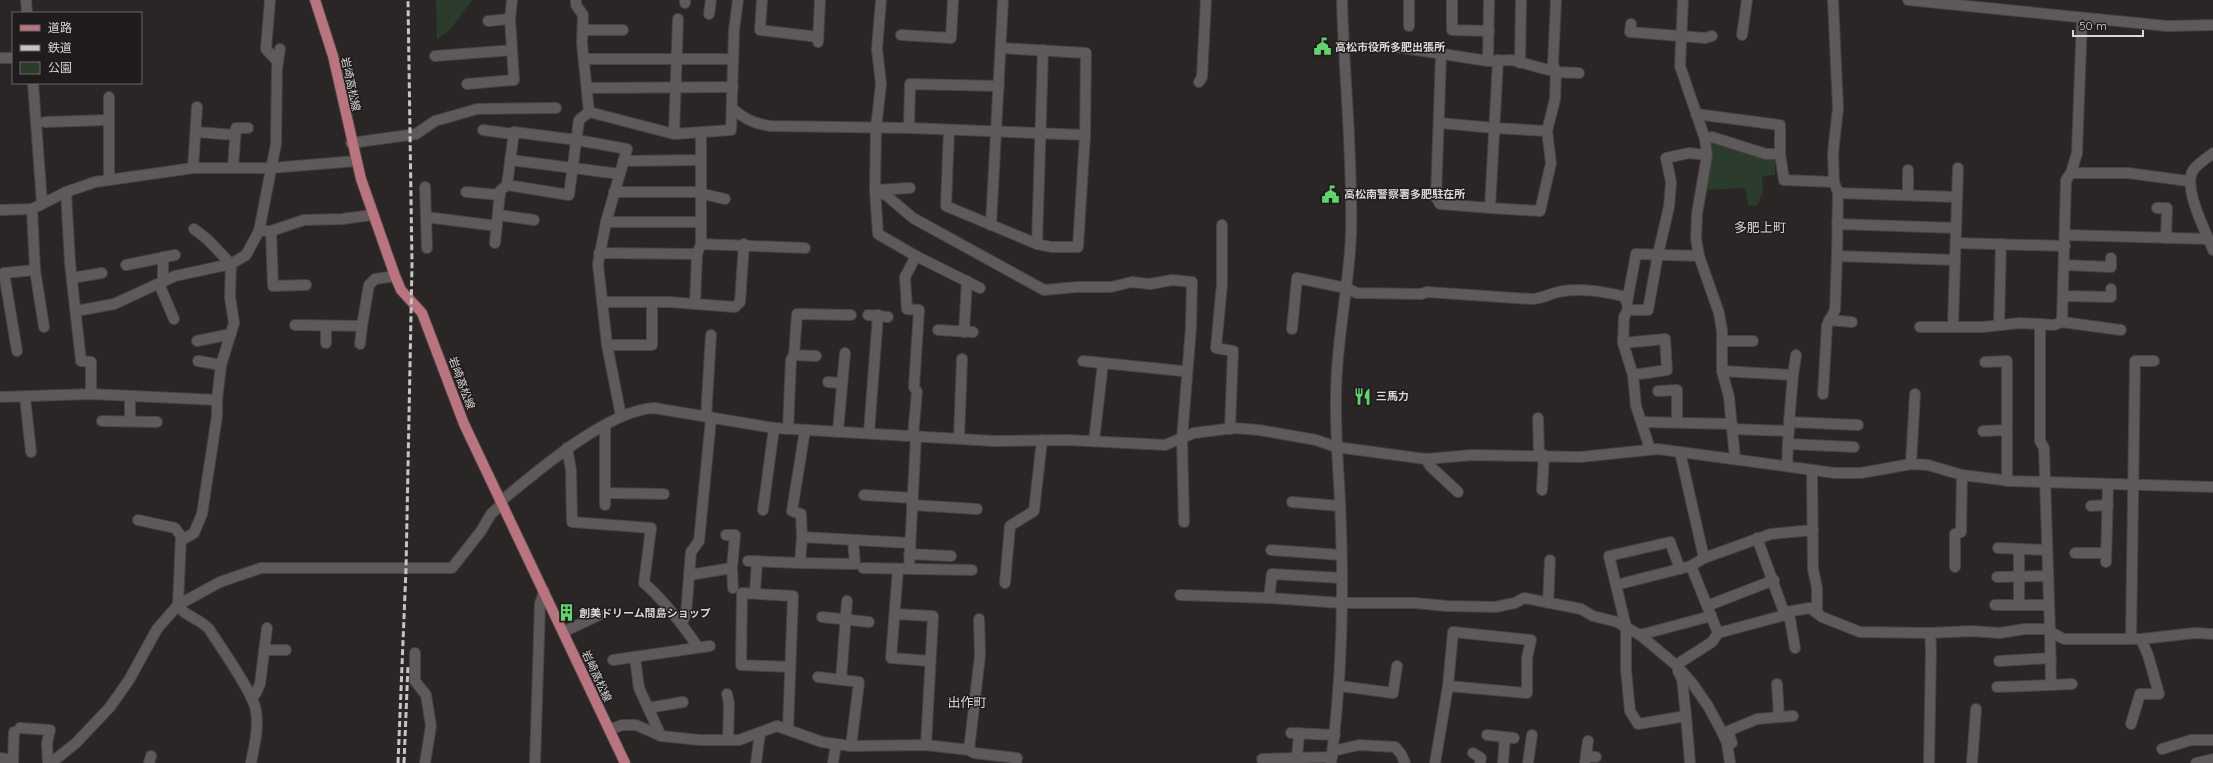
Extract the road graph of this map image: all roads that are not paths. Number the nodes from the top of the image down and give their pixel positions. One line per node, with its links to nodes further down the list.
1 (26, 0): 24 (street)
2 (270, 0): 53 (street)
3 (315, 0): 90 (main road, 岩崎高松線)
4 (512, 0): 27 (street)
5 (576, 0): 33 (street)
6 (711, 0): 25 (street)
7 (738, 0): 51 (street)
8 (762, 0): 9 (street)
9 (820, 0)
10 (881, 0): 74 (street)
11 (953, 0): 38 (street)
12 (1002, 0): 41 (street)
13 (1206, 0): 57 (street)
14 (1342, 0): 174 (street)
15 (1409, 0): 32 (street)
16 (1452, 0): 35 (street)
17 (1489, 0): 35 (street)
18 (1521, 0): 54 (street)
19 (1556, 0): 55 (street)
20 (1683, 0): 36 (street)
21 (1747, 0): 37 (street)
22 (1833, 0): 108 (street)
23 (1908, 0): 26 (street)
24 (27, 12)
25 (709, 14)
26 (2082, 18): 31 (street); 104 (street)
27 (510, 19): 29 (street); 43 (street)
28 (678, 19): 50 (street)
29 (488, 21)
30 (1631, 24): 36 (street)
31 (2213, 25)
32 (1409, 26)
33 (583, 30): 34 (street); 49 (street)
34 (623, 30)
35 (1488, 31): 52 (street)
36 (1680, 35): 39 (street); 69 (street)
37 (1742, 35)
38 (901, 36)
39 (1712, 36)
40 (1397, 47): 45 (street)
41 (1001, 48): 44 (street); 60 (street)
42 (280, 49): 53 (street)
43 (512, 50): 46 (street); 59 (street)
44 (1043, 50): 83 (street); 87 (street)
45 (1441, 55): 52 (street); 72 (street)
46 (434, 56)
47 (0, 58): 48 (street)
48 (12, 58)
49 (584, 59): 50 (street); 62 (street)
50 (675, 59): 51 (street); 63 (street)
51 (734, 59): 61 (street)
52 (1493, 60): 54 (street); 76 (street)
53 (278, 62): 100 (street)
54 (1520, 63): 55 (street)
55 (1556, 72): 56 (street); 80 (street)
56 (1579, 73)
57 (1198, 82)
58 (33, 84): 122 (street)
59 (467, 84)
60 (999, 86): 75 (street); 79 (street)
61 (733, 87): 63 (street); 67 (street)
62 (587, 88): 63 (street); 68 (street)
63 (675, 88): 86 (street)
64 (109, 97): 70 (street)
65 (198, 107): 81 (street)
66 (556, 108): 90 (street)
67 (733, 109): 74 (street); 82 (street)
68 (590, 112): 86 (street); 89 (street)
69 (1696, 114): 88 (street); 92 (street)
70 (109, 120): 71 (street); 106 (street)
71 (45, 122)
72 (1440, 123): 76 (street); 123 (street)
73 (248, 128): 84 (street)
74 (876, 128): 75 (street); 112 (street)
75 (909, 128): 78 (street)
76 (1494, 128): 80 (street); 123 (street)
77 (483, 130): 85 (street)
78 (949, 130): 79 (street); 134 (street)
79 (996, 131): 83 (street); 134 (street)
80 (1547, 131): 123 (street)
81 (196, 132): 84 (street); 98 (street)
82 (701, 132): 86 (street); 95 (street)
83 (1040, 133): 87 (street); 148 (street)
84 (235, 134): 99 (street)
85 (514, 134): 89 (street); 94 (street)
86 (674, 134)
87 (1085, 135): 148 (street)
88 (1705, 139): 92 (street); 93 (street)
89 (576, 140): 97 (street); 101 (street)
90 (352, 143): 96 (main road, 岩崎高松線)
91 (2213, 153): 107 (street)
92 (1780, 154): 108 (street)
93 (1707, 155): 155 (street); 158 (street)
94 (510, 160): 101 (street); 109 (street)
95 (701, 160): 97 (street); 116 (street)
96 (356, 161): 100 (street); 127 (main road, 岩崎高松線)
97 (623, 161): 105 (street)
98 (193, 168): 99 (street); 106 (street)
99 (233, 168): 100 (street)
100 (272, 168): 139 (street)
101 (573, 168): 105 (street); 109 (street)
102 (1958, 168): 120 (street)
103 (1908, 170): 119 (street)
104 (2071, 173): 107 (street); 143 (street)
105 (620, 174): 115 (street)
106 (109, 180): 113 (street)
107 (2188, 181): 142 (street)
108 (1834, 182): 117 (street)
109 (507, 186): 118 (street)
110 (425, 187): 129 (street)
111 (910, 188): 112 (street)
112 (875, 190): 157 (street); 256 (street)
113 (66, 192): 122 (street); 169 (street)
114 (466, 192): 118 (street)
115 (614, 192): 116 (street); 131 (street)
116 (700, 193): 121 (street); 132 (street)
117 (1838, 193): 119 (street); 133 (street)
118 (500, 195): 128 (street)
119 (1908, 195): 120 (street)
120 (1957, 197): 137 (street)
121 (726, 199)
122 (42, 204): 125 (street)
123 (1490, 208)
124 (2157, 208): 141 (street)
125 (32, 209): 126 (street); 166 (street)
126 (0, 210)
127 (373, 215): 140 (street); 168 (main road, 岩崎高松線)
128 (498, 215): 130 (street); 136 (street)
129 (426, 217): 136 (street); 150 (street)
130 (534, 220)
131 (606, 222): 132 (street); 153 (street)
132 (700, 222): 146 (street)
133 (1837, 224): 137 (street); 159 (street)
134 (991, 225): 148 (street)
135 (1222, 225): 248 (street)
136 (497, 226): 144 (street)
137 (1956, 228): 145 (street)
138 (194, 229): 164 (street)
139 (259, 231): 140 (street); 164 (street)
140 (271, 231): 172 (street)
141 (2166, 238): 142 (street); 143 (street)
142 (2209, 239): 152 (street)
143 (2066, 241): 149 (street); 165 (street)
144 (495, 243)
145 (1956, 243): 149 (street); 162 (street)
146 (701, 244): 147 (street); 154 (street)
147 (744, 244): 151 (street); 179 (street)
148 (1037, 244)
149 (2001, 244): 191 (street)
150 (427, 248)
151 (805, 248)
152 (2213, 250)
153 (599, 253): 154 (street); 177 (street)
154 (697, 254): 179 (street)
155 (1658, 254): 158 (street); 180 (street); 180 (street)
156 (175, 255): 160 (street)
157 (916, 256): 170 (street); 254 (street)
158 (1700, 256): 202 (street)
159 (1837, 256): 162 (street); 185 (street)
160 (163, 257): 163 (street); 171 (street)
161 (2111, 258): 165 (street)
162 (1955, 260): 190 (street)
163 (126, 264)
164 (231, 264): 171 (street); 199 (street)
165 (2065, 265): 176 (street)
166 (35, 270): 194 (street); 208 (street)
167 (102, 273): 169 (street)
168 (395, 276): 193 (street); 285 (main road, 岩崎高松線)
169 (72, 278): 181 (street)
170 (966, 282): 173 (street); 197 (street)
171 (161, 283): 181 (street); 184 (street)
172 (306, 285)
173 (980, 288)
174 (1346, 288): 180 (street); 196 (street); 260 (street)
175 (2111, 289): 176 (street)
176 (2063, 296): 187 (street)
177 (602, 302): 178 (street); 207 (street)
178 (652, 303): 179 (street); 207 (street)
179 (695, 304)
180 (1628, 306): 205 (street)
181 (76, 311): 227 (street)
182 (851, 315): 210 (street)
183 (878, 316): 253 (street)
184 (174, 319)
185 (1829, 320): 186 (street); 228 (street)
186 (1852, 322)
187 (2062, 322): 188 (street); 198 (street)
188 (2040, 324): 191 (street); 274 (street)
189 (295, 325): 192 (street)
190 (1953, 325): 191 (street); 195 (street)
191 (1999, 325)
192 (326, 326): 193 (street); 204 (street)
193 (362, 326): 206 (street)
194 (44, 327)
195 (1920, 327)
196 (1292, 329)
197 (938, 330)
198 (2121, 330)
199 (231, 334): 201 (street); 219 (street)
200 (711, 334): 235 (street)
201 (197, 341)
202 (1723, 341): 203 (street); 221 (street)
203 (1752, 341)
204 (326, 343)
205 (1623, 343): 222 (street); 222 (street)
206 (360, 344)
207 (607, 346): 234 (street)
208 (17, 351)
209 (845, 353): 225 (street)
210 (794, 355): 212 (street); 247 (street)
211 (1796, 355): 223 (street)
212 (816, 356)
213 (962, 359): 255 (street)
214 (198, 361): 219 (street)
215 (1083, 361): 218 (street)
216 (2154, 361): 276 (street)
217 (1985, 362): 250 (street)
218 (1103, 363): 220 (street); 258 (street)
219 (221, 365): 233 (street)
220 (1182, 370)
221 (1722, 371): 223 (street); 244 (street)
222 (1633, 375): 240 (street)
223 (1793, 375): 245 (street)
224 (828, 382): 225 (street)
225 (842, 383): 251 (street)
226 (1658, 391): 241 (street)
227 (91, 394): 230 (street); 232 (street)
228 (1822, 394)
229 (1915, 394): 269 (street)
230 (130, 396): 233 (street); 238 (street)
231 (0, 397): 232 (street)
232 (25, 398): 264 (street)
233 (217, 400): 298 (street)
234 (621, 416): 235 (street); 243 (street)
235 (709, 418): 246 (street); 320 (street)
236 (1538, 418): 266 (street)
237 (102, 421): 238 (street)
238 (130, 422): 239 (street)
239 (157, 422)
240 (1642, 422): 241 (street); 263 (street)
241 (1677, 422): 244 (street)
242 (1858, 425): 245 (street)
243 (605, 426): 262 (street); 280 (street)
244 (1732, 426): 245 (street); 268 (street)
245 (1789, 427): 259 (street)
246 (774, 428): 247 (street); 291 (street)
247 (788, 429): 249 (street)
248 (1230, 429): 256 (street); 260 (street)
249 (804, 430): 251 (street); 296 (street)
250 (2007, 430): 252 (street); 273 (street)
251 (838, 431): 253 (street)
252 (1983, 431)
253 (869, 432): 254 (street)
254 (914, 436): 255 (street); 283 (street)
255 (959, 438): 257 (street)
256 (1182, 439): 258 (street); 293 (street)
257 (1042, 440): 258 (street); 326 (street)
258 (1094, 441)
259 (1789, 444): 261 (street); 270 (street)
260 (1336, 447): 267 (street); 288 (street)
261 (1854, 447)
262 (567, 448): 285 (street); 350 (street)
263 (1650, 449): 265 (street); 266 (street)
264 (31, 452)
265 (1680, 452): 268 (street); 309 (street)
266 (1542, 455): 267 (street); 278 (street)
267 (1426, 459): 279 (street)
268 (1735, 459): 270 (street)
269 (1911, 464): 271 (street); 272 (street)
270 (1787, 466): 271 (street)
271 (1812, 470): 294 (street)
272 (1962, 475): 273 (street); 313 (street)
273 (2007, 481): 274 (street)
274 (2045, 482): 275 (street); 304 (street)
275 (2108, 484): 276 (street); 287 (street)
276 (2134, 484): 277 (street); 359 (street)
277 (2213, 487)
278 (1542, 490)
279 (1458, 492)
280 (605, 493): 281 (street); 286 (street)
281 (664, 494)
282 (864, 495): 283 (street)
283 (913, 501): 290 (street); 300 (street)
284 (1292, 502): 288 (street)
285 (501, 503): 329 (main road, 岩崎高松線); 336 (street)
286 (605, 505)
287 (2108, 505): 289 (street); 305 (street)
288 (1340, 506): 307 (street)
289 (2091, 506)
290 (977, 509)
291 (763, 510)
292 (138, 520): 298 (street)
293 (1184, 522)
294 (1813, 530): 297 (street); 342 (street)
295 (726, 534): 314 (street)
296 (802, 537): 299 (street); 311 (street)
297 (1757, 538): 309 (street); 325 (street)
298 (182, 540): 336 (street)
299 (853, 540): 300 (street); 311 (street)
300 (910, 543): 306 (street)
301 (1998, 548): 302 (street)
302 (2019, 549): 304 (street); 321 (street)
303 (1271, 550): 307 (street)
304 (2047, 550): 322 (street)
305 (2075, 553)
306 (909, 554): 308 (street); 318 (street)
307 (1342, 554): 324 (street)
308 (951, 556)
309 (1704, 558): 312 (street)
310 (1550, 560): 335 (street)
311 (800, 563): 330 (street)
312 (1691, 566): 317 (street); 340 (street)
313 (1954, 567)
314 (732, 568): 320 (street); 328 (street)
315 (863, 568): 316 (street)
316 (898, 568): 318 (street); 343 (street)
317 (1680, 568): 327 (street); 327 (street)
318 (909, 569): 319 (street)
319 (972, 570)
320 (689, 575): 350 (street)
321 (2019, 576): 322 (street); 323 (street); 338 (street)
322 (2048, 576): 339 (street)
323 (1997, 577)
324 (1342, 578): 332 (street); 334 (street)
325 (1774, 580): 340 (street); 341 (street)
326 (1006, 583)
327 (1616, 585): 351 (street)
328 (733, 588)
329 (544, 590): 354 (main road, 岩崎高松線); 417 (street)
330 (755, 593): 373 (street); 373 (street)
331 (1180, 594): 332 (street)
332 (1269, 598): 334 (street)
333 (847, 601): 348 (street)
334 (1342, 603): 335 (street); 378 (street)
335 (1548, 603): 351 (street)
336 (178, 604): 383 (street); 414 (street)
337 (1995, 605): 338 (street)
338 (2019, 605): 339 (street)
339 (2049, 605): 353 (street)
340 (1707, 606): 345 (street)
341 (1786, 613): 342 (street); 355 (street); 362 (street)
342 (1817, 613): 356 (street)
343 (894, 614): 369 (street); 369 (street)
344 (598, 615): 354 (street)
345 (1711, 616): 355 (street); 358 (street)
346 (822, 617): 348 (street)
347 (979, 619): 405 (street)
348 (845, 620): 349 (street); 375 (street)
349 (869, 622)
350 (682, 623): 361 (street)
351 (1626, 627): 358 (street); 387 (street)
352 (267, 628): 363 (street)
353 (2050, 630): 356 (street); 359 (street); 367 (street)
354 (563, 632): 392 (main road, 岩崎高松線)
355 (1718, 633): 371 (street)
356 (1930, 633): 430 (street)
357 (2213, 634): 359 (street)
358 (1640, 635): 371 (street)
359 (2136, 639): 390 (street)
360 (710, 646): 361 (street)
361 (698, 647): 366 (street)
362 (1795, 648)
363 (264, 650): 364 (street); 383 (street)
364 (286, 650)
365 (415, 653): 416 (street)
366 (635, 658): 368 (street); 385 (street)
367 (2050, 658): 370 (street); 380 (street)
368 (613, 660)
369 (930, 661): 402 (street)
370 (1999, 661)
371 (1676, 665): 387 (street); 428 (street)
372 (1397, 666): 378 (street)
373 (790, 667): 391 (street)
374 (818, 677): 375 (street)
375 (841, 680): 403 (street)
376 (1777, 684): 389 (street)
377 (2072, 684): 380 (street)
378 (1340, 686): 394 (street)
379 (1448, 686): 379 (street); 423 (street)
380 (2051, 686): 381 (street)
381 (1997, 687)
382 (727, 694): 398 (street)
383 (251, 696): 415 (street)
384 (683, 702): 385 (street)
385 (648, 708): 397 (street)
386 (1976, 709): 431 (street)
387 (1686, 716): 427 (street)
388 (1793, 716): 389 (street)
389 (1779, 717): 429 (street)
390 (2131, 724)
391 (788, 729): 393 (street); 401 (street)
392 (609, 730): 397 (street); 418 (main road, 岩崎高松線)
393 (760, 733): 398 (street); 419 (street)
394 (1335, 735): 407 (street); 410 (street)
395 (1487, 735): 425 (street)
396 (1532, 735): 426 (street)
397 (661, 736): 398 (street)
398 (728, 740)
399 (2213, 740): 404 (street)
400 (1588, 741): 411 (street)
401 (836, 744): 403 (street); 420 (street)
402 (926, 745): 403 (street); 405 (street)
403 (851, 746)
404 (2162, 749)
405 (969, 750): 421 (street)
406 (1473, 752): 424 (street)
407 (1332, 757): 410 (street); 422 (street)
408 (0, 758): 413 (street)
409 (1262, 758): 410 (street)
410 (1297, 758)
411 (1589, 759)
412 (2213, 759): 432 (street)
413 (13, 761): 414 (street)
414 (50, 763)
415 (251, 763)
416 (425, 763)
417 (535, 763)
418 (625, 763)
419 (756, 763)
420 (833, 763)
421 (1016, 763)
422 (1405, 763)
423 (1435, 763)
424 (1480, 763)
425 (1503, 763)
426 (1528, 763)
427 (1690, 763)
428 (1730, 763)
429 (1735, 763)
430 (1929, 763)
431 (1972, 763)
432 (2196, 763)

